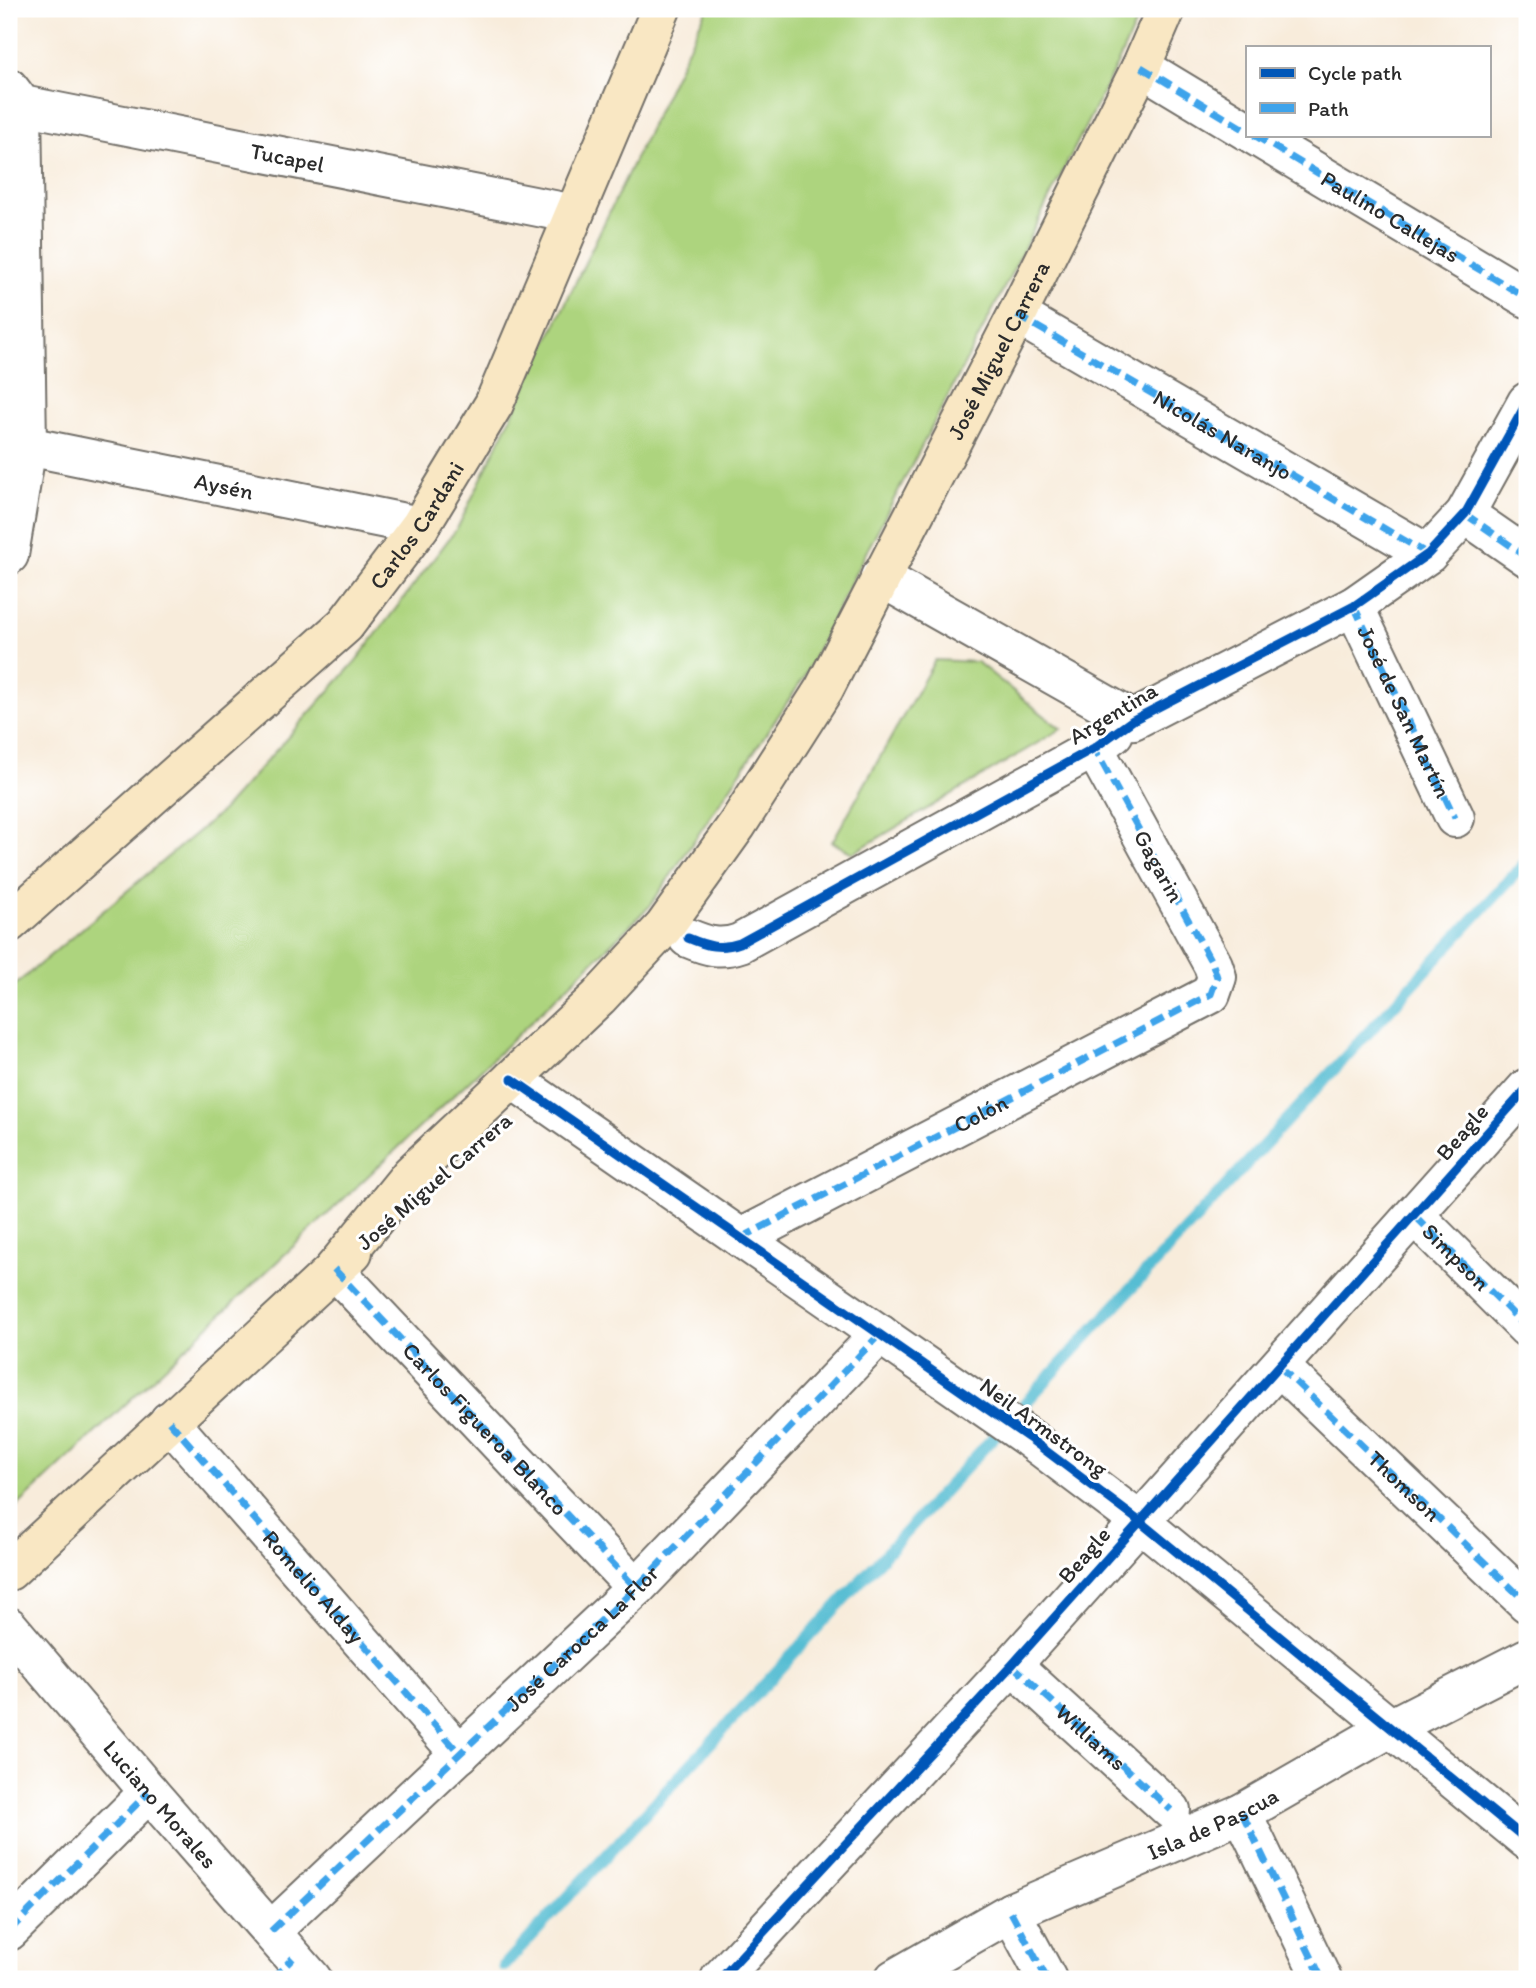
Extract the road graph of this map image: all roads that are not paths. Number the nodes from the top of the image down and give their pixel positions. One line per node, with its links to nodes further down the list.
1 (660, 9): 7 (main road, Carlos Cardani)
2 (1166, 9): 3 (main road, José Miguel Carrera)
3 (1141, 67): 5 (street); 9 (main road, José Miguel Carrera)
4 (13, 103): 7 (street, Tucapel); 11 (street)
5 (1246, 130)
6 (1256, 136): 8 (street, Paulino Callejas)
7 (574, 214): 13 (main road, Carlos Cardani)
8 (1527, 298)
9 (1017, 315): 14 (street, Nicolás Naranjo); 17 (main road, José Miguel Carrera)
10 (1527, 402): 12 (street, Argentina)
11 (27, 446): 13 (street, Aysén); 15 (street)
12 (1465, 514): 14 (street, Argentina); 16 (street)
13 (420, 526): 23 (main road, Carlos Cardani)
14 (1428, 554): 18 (street, Argentina)
15 (9, 555)
16 (1527, 557)
17 (880, 577): 19 (main road, José Miguel Carrera); 20 (street)
18 (1354, 606): 20 (street, Argentina); 22 (street, José de San Martín)
19 (824, 689): 24 (main road, José Miguel Carrera); 26 (main road, José Miguel Carrera)
20 (1133, 720): 21 (street, Argentina)
21 (1094, 748): 24 (street, Argentina); 25 (street, Gagarin)
22 (1455, 818)
23 (9, 923)
24 (688, 938): 26 (main road, José Miguel Carrera)
25 (1216, 986): 29 (street, Colón)
26 (523, 1087): 29 (street, Neil Armstrong); 30 (main road, José Miguel Carrera)
27 (1527, 1088): 28 (street, Beagle)
28 (1415, 1216): 31 (street, Simpson); 33 (street, Beagle)
29 (741, 1238): 32 (street, Neil Armstrong)
30 (334, 1269): 34 (main road, José Miguel Carrera); 37 (street, Carlos Figueroa Blanco)
31 (1527, 1328)
32 (880, 1334): 35 (street, Neil Armstrong); 37 (street, José Carocca La Flor)
33 (1280, 1367): 35 (street, Beagle); 38 (street, Thomson)
34 (169, 1421): 36 (main road, José Miguel Carrera); 43 (street, Romelio Alday)
35 (1139, 1521): 41 (street, Beagle); 42 (street, Neil Armstrong)
36 (9, 1571)
37 (636, 1588): 43 (street, José Carocca La Flor)
38 (1527, 1603)
39 (9, 1627): 44 (street, Luciano Morales)
40 (1527, 1658): 42 (street, Isla de Pascua)
41 (1012, 1665): 45 (street, Williams); 51 (street, Beagle)
42 (1390, 1728): 46 (street, Isla de Pascua); 47 (street, Neil Armstrong)
43 (460, 1754): 50 (street, José Carocca La Flor)
44 (149, 1792): 49 (street); 50 (street, Luciano Morales)
45 (1171, 1810)
46 (1242, 1813): 48 (street, Isla de Pascua); 54 (street)
47 (1527, 1840)
48 (1011, 1912): 52 (street, Isla de Pascua); 53 (street)
49 (9, 1931)
50 (287, 1962)
51 (720, 1979)
52 (894, 1979)
53 (1047, 1979)
54 (1322, 1979)

